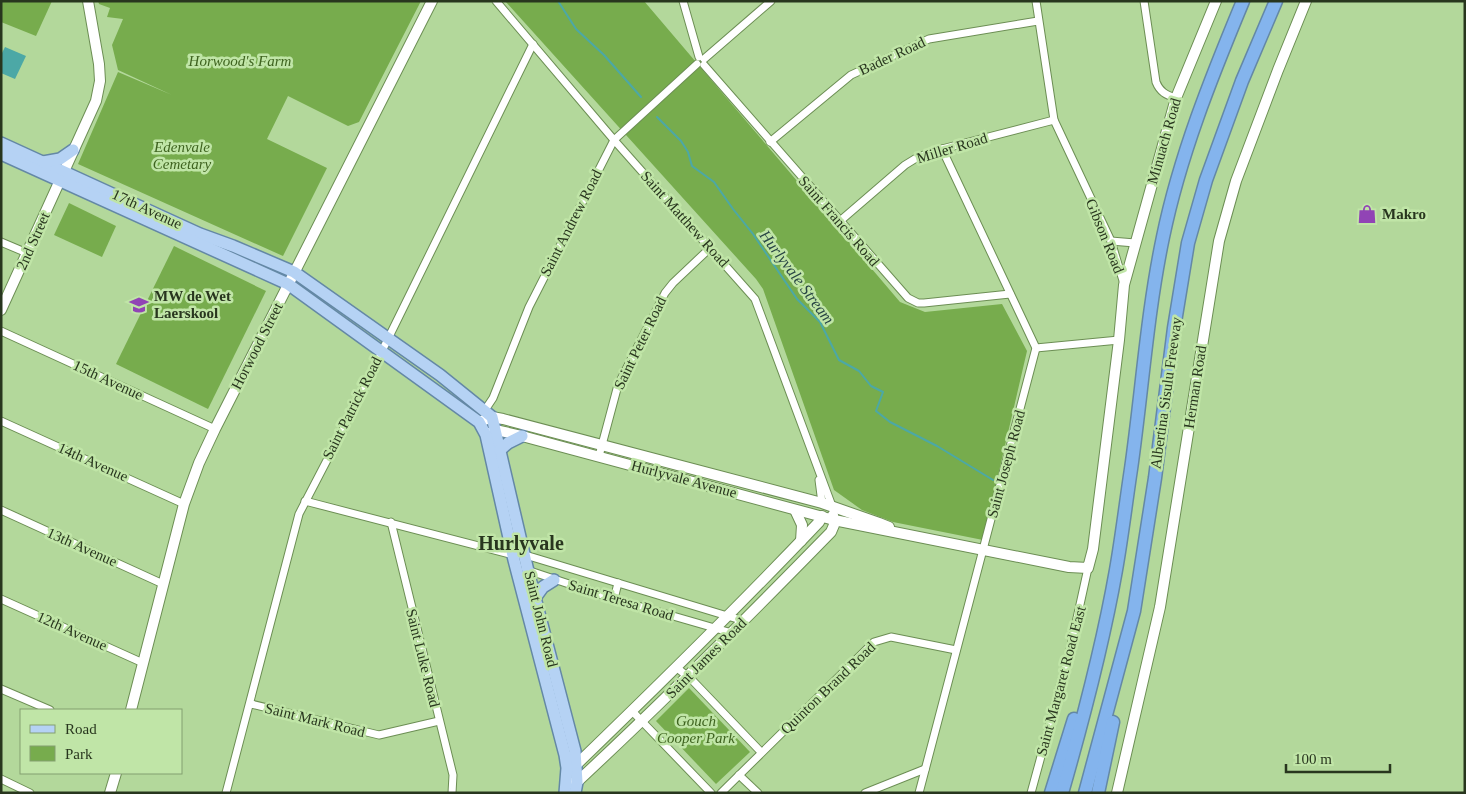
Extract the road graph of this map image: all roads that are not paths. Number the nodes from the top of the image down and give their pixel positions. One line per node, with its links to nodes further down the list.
1 (88, 1): 21 (street, 2nd Street)
2 (432, 1): 31 (street, Horwood Street)
3 (496, 1): 13 (street, Saint Matthew Road)
4 (683, 1): 14 (street)
5 (771, 1): 14 (street, Saint Andrew Road)
6 (1036, 1): 12 (street, Gibson Road)
7 (1144, 1): 15 (street)
8 (1216, 1): 15 (street, Minuach Road)
9 (1243, 1): 72 (highway, Albertina Sisulu Freeway)
10 (1276, 1): 73 (highway, Albertina Sisulu Freeway)
11 (1306, 1): 96 (street, Herman Road)
12 (1038, 21): 16 (street, Gibson Road); 18 (street, Bader Road)
13 (533, 44): 17 (street, Saint Matthew Road); 37 (street, Saint Patrick Road)
14 (701, 61): 17 (street, Saint Andrew Road); 18 (street, Saint Francis Road)
15 (1176, 98): 28 (street, Minuach Road)
16 (1054, 120): 20 (street, Miller Road); 26 (street, Gibson Road)
17 (614, 140): 29 (street, Saint Matthew Road); 42 (street, Saint Andrew Road)
18 (770, 142): 25 (street, Saint Francis Road)
19 (1, 143): 23 (main road, 17th Avenue)
20 (942, 149): 25 (street, Miller Road); 34 (street)
21 (74, 150): 23 (main road); 24 (street, 2nd Street)
22 (1, 154): 24 (main road, 17th Avenue)
23 (43, 162): 24 (main road, 17th Avenue)
24 (62, 176): 30 (street, 2nd Street); 31 (main road, 17th Avenue); 32 (main road, 17th Avenue)
25 (840, 221): 34 (street, Saint Francis Road)
26 (1111, 241): 28 (street); 33 (street, Gibson Road)
27 (1, 242): 30 (street)
28 (1134, 243): 33 (street, Minuach Road)
29 (710, 248): 48 (street, Saint Peter Road); 52 (street, Saint Matthew Road)
30 (27, 253): 35 (street, 2nd Street)
31 (294, 272): 32 (street, Horwood Street); 37 (main road, Hurlyvale Avenue)
32 (288, 284): 40 (main road); 45 (street, Horwood Street)
33 (1124, 285): 38 (street, Gibson Road)
34 (1010, 294): 39 (street)
35 (1, 310)
36 (1, 331): 45 (street, 15th Avenue)
37 (388, 340): 40 (street, Saint Patrick Road); 42 (main road, Hurlyvale Avenue)
38 (1119, 340): 39 (street); 64 (street, Gibson Road)
39 (1036, 348): 62 (street, Saint Joseph Road)
40 (382, 351): 41 (main road); 50 (street, Saint Patrick Road)
41 (458, 407): 44 (main road); 49 (main road)
42 (489, 414): 44 (street); 46 (main road, Saint John Road); 48 (street, Hurlyvale Avenue)
43 (1, 421): 51 (street, 14th Avenue)
44 (479, 422): 46 (main road)
45 (215, 429): 51 (street, Horwood Street)
46 (491, 432): 47 (street, Hurlyvale Avenue); 49 (main road, Saint John Road)
47 (522, 436): 48 (street, Hurlyvale Avenue); 49 (main road)
48 (600, 450): 52 (street, Hurlyvale Avenue); 54 (street, Hurlyvale Avenue)
49 (495, 452): 63 (main road, Saint John Road)
50 (305, 501): 57 (street, Saint Teresa Road); 83 (street, Saint Patrick Road)
51 (184, 504): 68 (street, Horwood Street)
52 (827, 504): 55 (street, Saint Matthew Road); 56 (street, Saint Matthew Road); 59 (street, Hurlyvale Avenue)
53 (1, 510): 68 (street, 13th Avenue)
54 (795, 510): 55 (street, Hurlyvale Avenue); 61 (street)
55 (822, 516): 56 (street, Hurlyvale Avenue); 61 (street, Saint James Road)
56 (834, 520): 58 (street, Hurlyvale Avenue); 60 (street)
57 (391, 522): 63 (street, Saint Teresa Road); 87 (street, Saint Luke Road)
58 (848, 523): 59 (street, Hurlyvale Avenue); 60 (street)
59 (896, 531): 62 (street, Hurlyvale Avenue)
60 (831, 532): 75 (street, Saint James Road)
61 (801, 541): 74 (street, Saint James Road)
62 (983, 550): 64 (street, Hurlyvale Avenue); 78 (street, Saint Joseph Road)
63 (516, 555): 65 (main road, Saint John Road); 67 (street, Saint Teresa Road); 90 (main road, Saint John Road)
64 (1088, 568): 106 (street, Saint Margaret Road East)
65 (528, 571): 66 (street, Saint Teresa Road); 69 (main road, Saint John Road)
66 (554, 580): 69 (main road); 71 (street, Saint Teresa Road)
67 (618, 583): 71 (street); 74 (street, Saint Teresa Road)
68 (164, 584): 79 (street, Horwood Street)
69 (535, 598): 90 (main road, Saint John Road)
70 (1, 599): 79 (street, 12th Avenue)
71 (614, 599): 76 (street, Saint Teresa Road)
72 (1109, 603): 107 (highway); 108 (highway)
73 (1134, 611): 109 (highway, Albertina Sisulu Freeway); 110 (highway)
74 (728, 616): 75 (street, Saint Teresa Road); 76 (street, Saint James Road)
75 (744, 621): 77 (street, Saint James Road)
76 (715, 628): 77 (street, Saint Teresa Road); 80 (street, Saint James Road)
77 (732, 633): 81 (street, Saint James Road)
78 (956, 650): 89 (street, Quinton Brand Road); 91 (street, Saint Joseph Road)
79 (143, 663): 85 (street, Horwood Street)
80 (676, 667): 81 (street); 86 (street, Saint James Road)
81 (687, 677): 88 (street, Saint James Road); 89 (street)
82 (1, 689): 84 (street)
83 (250, 704): 87 (street, Saint Mark Road); 99 (street, Saint Patrick Road)
84 (48, 709)
85 (131, 709)
86 (632, 711): 88 (street); 90 (street, Saint James Road)
87 (438, 720): 100 (street, Saint Luke Road)
88 (642, 721): 95 (street, Saint James Road); 101 (street)
89 (761, 752): 93 (street, Quinton Brand Road)
90 (572, 766): 95 (main road, Saint John Road)
91 (925, 769): 104 (street); 105 (street, Saint Joseph Road)
92 (116, 774): 98 (street)
93 (740, 775): 102 (street, Quinton Brand Road); 103 (street)
94 (1, 779): 97 (street)
95 (571, 788)
96 (1119, 790)
97 (30, 793)
98 (110, 793)
99 (226, 793)
100 (452, 793)
101 (711, 793)
102 (720, 793)
103 (758, 793)
104 (866, 793)
105 (919, 793)
106 (1031, 793)
107 (1051, 793)
108 (1062, 793)
109 (1085, 793)
110 (1098, 793)

